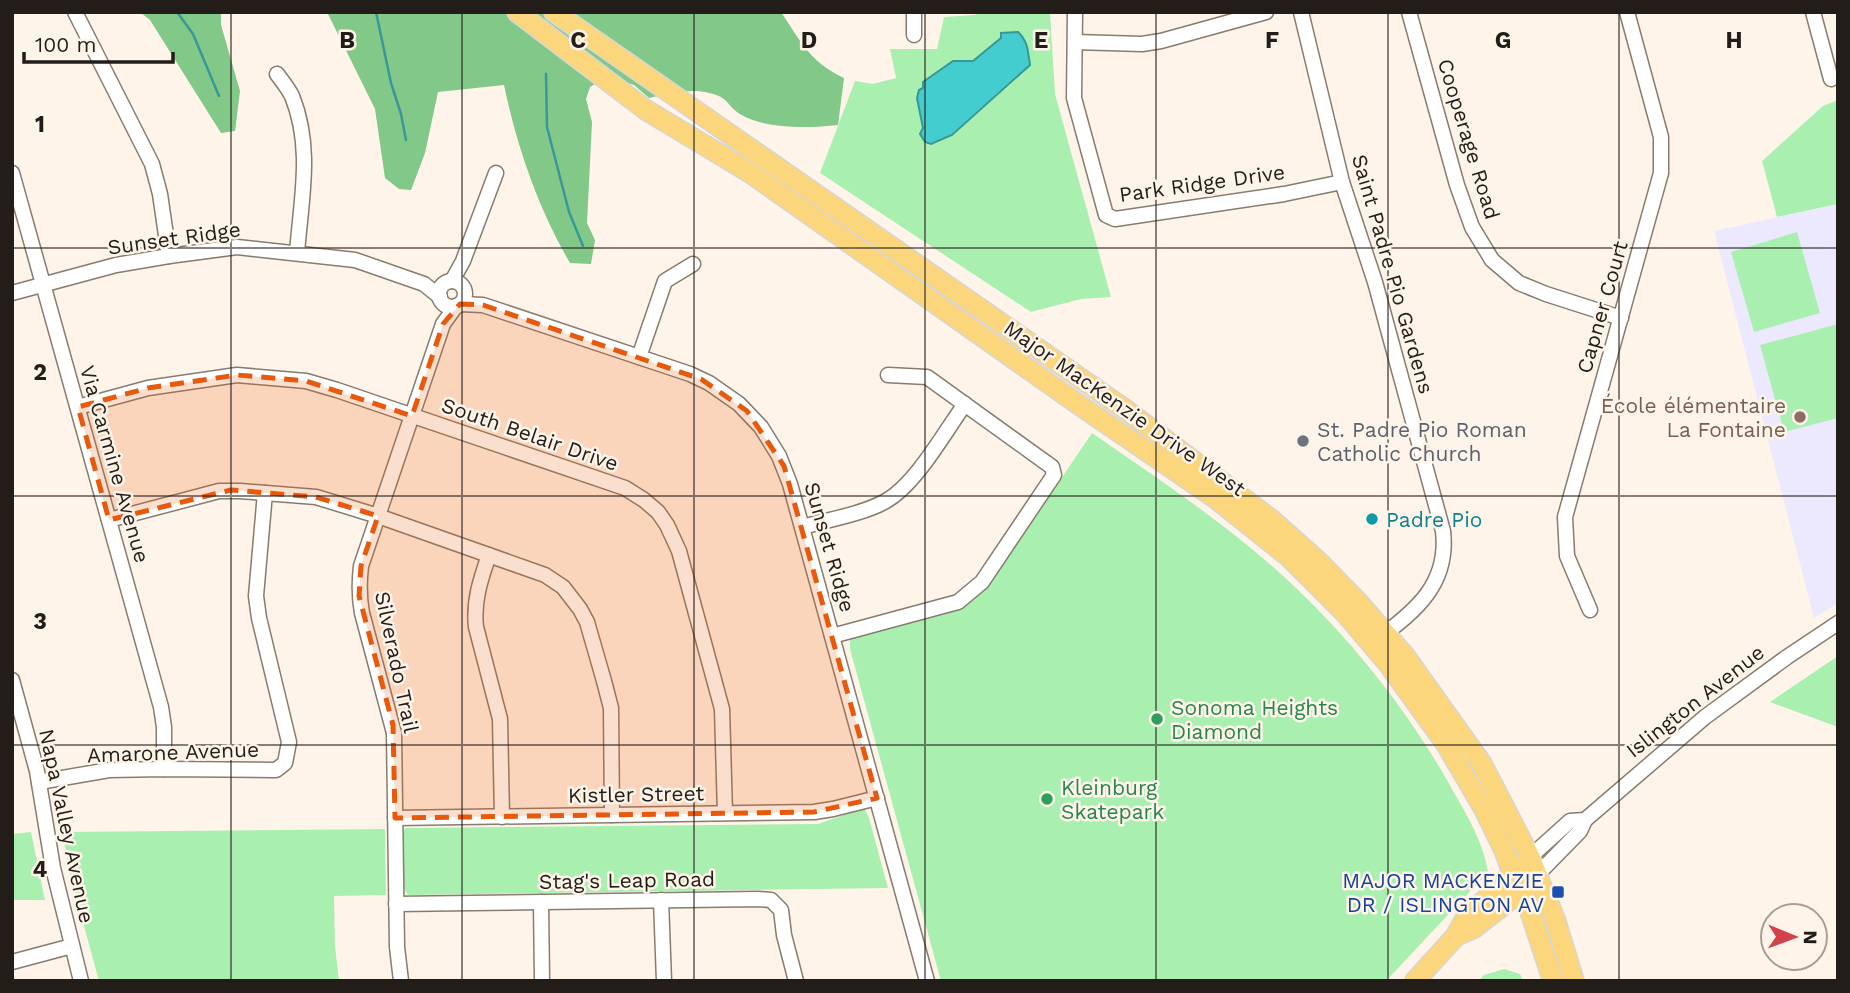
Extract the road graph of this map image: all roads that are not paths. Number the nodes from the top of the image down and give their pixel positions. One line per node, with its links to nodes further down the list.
1 (75, 12): 19 (street)
2 (517, 12): 38 (main road, Major MacKenzie Drive West)
3 (554, 12): 38 (main road, Major MacKenzie Drive West)
4 (914, 12): 11 (street)
5 (1075, 12): 12 (street, Park Ridge Drive)
6 (1266, 12): 12 (street)
7 (1301, 12): 17 (street, Saint Padre Pio Gardens)
8 (1409, 12): 24 (street, Cooperage Road)
9 (1627, 12): 24 (street, Capner Court)
10 (1813, 12): 14 (street)
11 (914, 35)
12 (1075, 42): 17 (street, Park Ridge Drive)
13 (277, 74): 18 (street)
14 (1831, 79)
15 (12, 173): 21 (street, Via Carmine Avenue)
16 (496, 173): 23 (street, Silverado Trail)
17 (1342, 182): 38 (street, Saint Padre Pio Gardens)
18 (297, 253): 19 (street, Sunset Ridge); 23 (street, Sunset Ridge)
19 (169, 256): 21 (street, Sunset Ridge)
20 (693, 264): 25 (street)
21 (44, 285): 22 (street, Sunset Ridge); 28 (street, Via Carmine Avenue)
22 (12, 293)
23 (453, 293): 25 (street, Sunset Ridge); 29 (street, Silverado Trail)
24 (1621, 318): 35 (street, Capner Court)
25 (639, 356): 33 (street, Sunset Ridge)
26 (888, 375): 27 (street)
27 (965, 404): 33 (street); 37 (street)
28 (78, 407): 29 (street, South Belair Drive); 32 (street, Via Carmine Avenue)
29 (412, 416): 31 (street, Silverado Trail); 43 (street, South Belair Drive)
30 (265, 493): 31 (street); 32 (street); 40 (street, Amarone Avenue)
31 (378, 516): 34 (street); 46 (street, Silverado Trail)
32 (109, 520): 40 (street, Via Carmine Avenue)
33 (802, 527): 37 (street, Sunset Ridge)
34 (489, 555): 44 (street); 45 (street)
35 (1590, 610)
36 (1838, 623): 47 (street, Islington Avenue)
37 (832, 636): 42 (street, Sunset Ridge)
38 (1378, 639): 47 (main road, Major MacKenzie Drive West); 48 (main road, Major MacKenzie Drive West)
39 (12, 680): 41 (street, Napa Valley Avenue)
40 (164, 769): 41 (street, Amarone Avenue)
41 (39, 782): 54 (street, Napa Valley Avenue)
42 (877, 798): 43 (street, Kistler Street); 61 (street, Sunset Ridge)
43 (725, 813): 44 (street, Kistler Street)
44 (612, 815): 45 (street, Kistler Street)
45 (502, 817): 46 (street, Kistler Street)
46 (395, 818): 52 (street, Silverado Trail)
47 (1534, 865): 48 (main road, Islington Avenue); 49 (street, Islington Avenue); 64 (main road, Major MacKenzie Drive West)
48 (1512, 873): 49 (main road, Major MacKenzie Drive West); 53 (main road, Islington Avenue)
49 (1523, 890): 53 (main road, Islington Avenue); 63 (main road, Major MacKenzie Drive West)
50 (661, 900): 51 (street, Stag's Leap Road); 59 (street); 60 (street, Stag's Leap Road)
51 (541, 902): 52 (street, Stag's Leap Road); 58 (street)
52 (396, 904): 57 (street, Silverado Trail)
53 (1455, 937): 62 (main road, Islington Avenue)
54 (72, 946): 55 (street); 56 (street, Napa Valley Avenue)
55 (12, 962)
56 (81, 981)
57 (401, 981)
58 (542, 981)
59 (664, 981)
60 (796, 981)
61 (927, 981)
62 (1415, 981)
63 (1553, 981)
64 (1574, 981)

